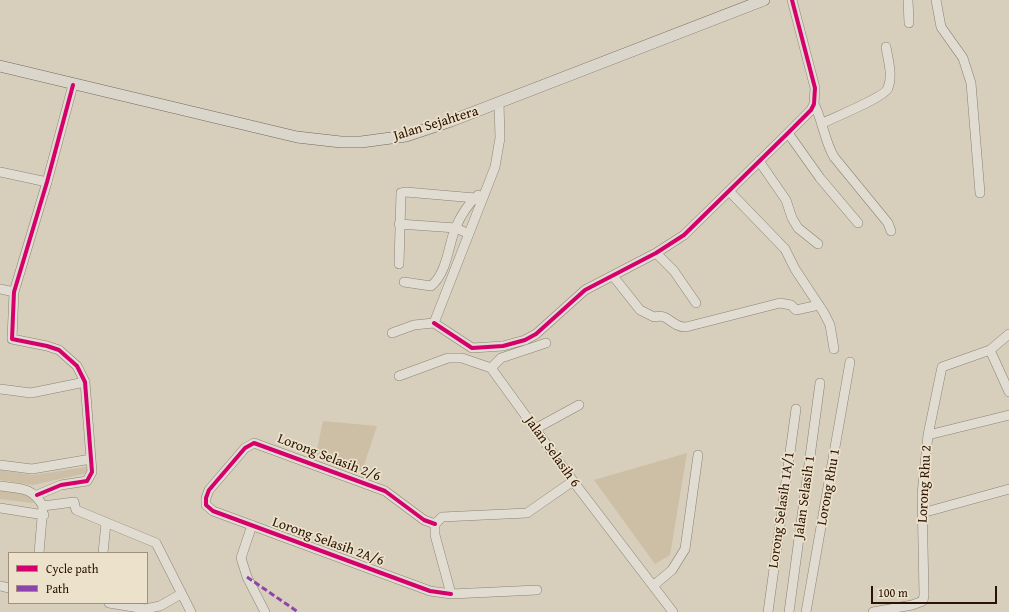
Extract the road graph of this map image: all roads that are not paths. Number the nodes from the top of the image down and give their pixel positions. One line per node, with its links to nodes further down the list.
1 (764, 0): 9 (main road, Jalan Sejahtera)
2 (792, 0): 10 (street)
3 (908, 0): 5 (street)
4 (936, 0): 18 (street)
5 (909, 23)
6 (886, 47): 11 (street)
7 (0, 66): 8 (main road, Jalan Sejahtera)
8 (72, 85): 9 (main road, Jalan Sejahtera); 15 (street)
9 (499, 103): 16 (street)
10 (814, 104): 11 (street); 12 (street)
11 (823, 123): 23 (street)
12 (788, 133): 13 (street); 20 (street)
13 (759, 161): 17 (street); 25 (street)
14 (0, 172): 15 (street)
15 (47, 182): 31 (street)
16 (488, 186): 19 (street); 24 (street)
17 (729, 191): 26 (street); 33 (street)
18 (980, 193)
19 (475, 198): 21 (street); 22 (street)
20 (858, 223)
21 (399, 224): 22 (street); 27 (street)
22 (456, 228): 24 (street); 29 (street)
23 (891, 231)
24 (469, 234): 34 (street)
25 (818, 244)
26 (656, 253): 28 (street); 32 (street)
27 (399, 264)
28 (613, 276): 33 (street); 38 (street)
29 (404, 282)
30 (0, 289): 31 (street)
31 (14, 292): 45 (street)
32 (696, 303)
33 (819, 305): 39 (street)
34 (434, 323): 35 (street); 38 (street)
35 (392, 333)
36 (1009, 334): 40 (street)
37 (546, 343): 43 (street)
38 (472, 348): 41 (street)
39 (834, 349)
40 (990, 350): 48 (street); 53 (street, Lorong Rhu 2)
41 (473, 361): 43 (street); 44 (street)
42 (850, 362): 80 (street, Lorong Rhu 1)
43 (491, 368): 52 (street, Jalan Selasih 6)
44 (399, 376)
45 (85, 382): 47 (street); 56 (street)
46 (820, 383): 79 (street, Jalan Selasih 1)
47 (0, 389)
48 (1009, 392)
49 (579, 405): 52 (street)
50 (796, 409): 78 (street, Lorong Selasih 1A/1)
51 (1009, 415): 53 (street)
52 (535, 429): 58 (street, Jalan Selasih 6)
53 (928, 435): 64 (street, Lorong Rhu 2)
54 (254, 443): 66 (street, Lorong Selasih 2/6); 67 (street, Lorong Selasih 2A/6)
55 (698, 455): 70 (street)
56 (91, 460): 57 (street); 61 (street)
57 (0, 465)
58 (573, 481): 66 (street); 70 (street, Jalan Selasih 6)
59 (0, 486): 61 (street)
60 (1009, 490): 64 (street)
61 (37, 495): 63 (street)
62 (0, 508): 63 (street)
63 (43, 510): 65 (street); 68 (street)
64 (922, 513): 81 (street, Lorong Rhu 2)
65 (106, 523): 69 (street); 72 (street)
66 (435, 524): 73 (street)
67 (252, 525): 73 (street, Lorong Selasih 2A/6); 76 (street)
68 (39, 552)
69 (103, 552)
70 (653, 586): 77 (street, Jalan Selasih 6)
71 (538, 590): 73 (street)
72 (181, 594): 74 (street); 75 (street)
73 (451, 594)
74 (115, 604)
75 (191, 612)
76 (265, 612)
77 (673, 612)
78 (768, 612)
79 (790, 612)
80 (806, 612)
81 (873, 612)

